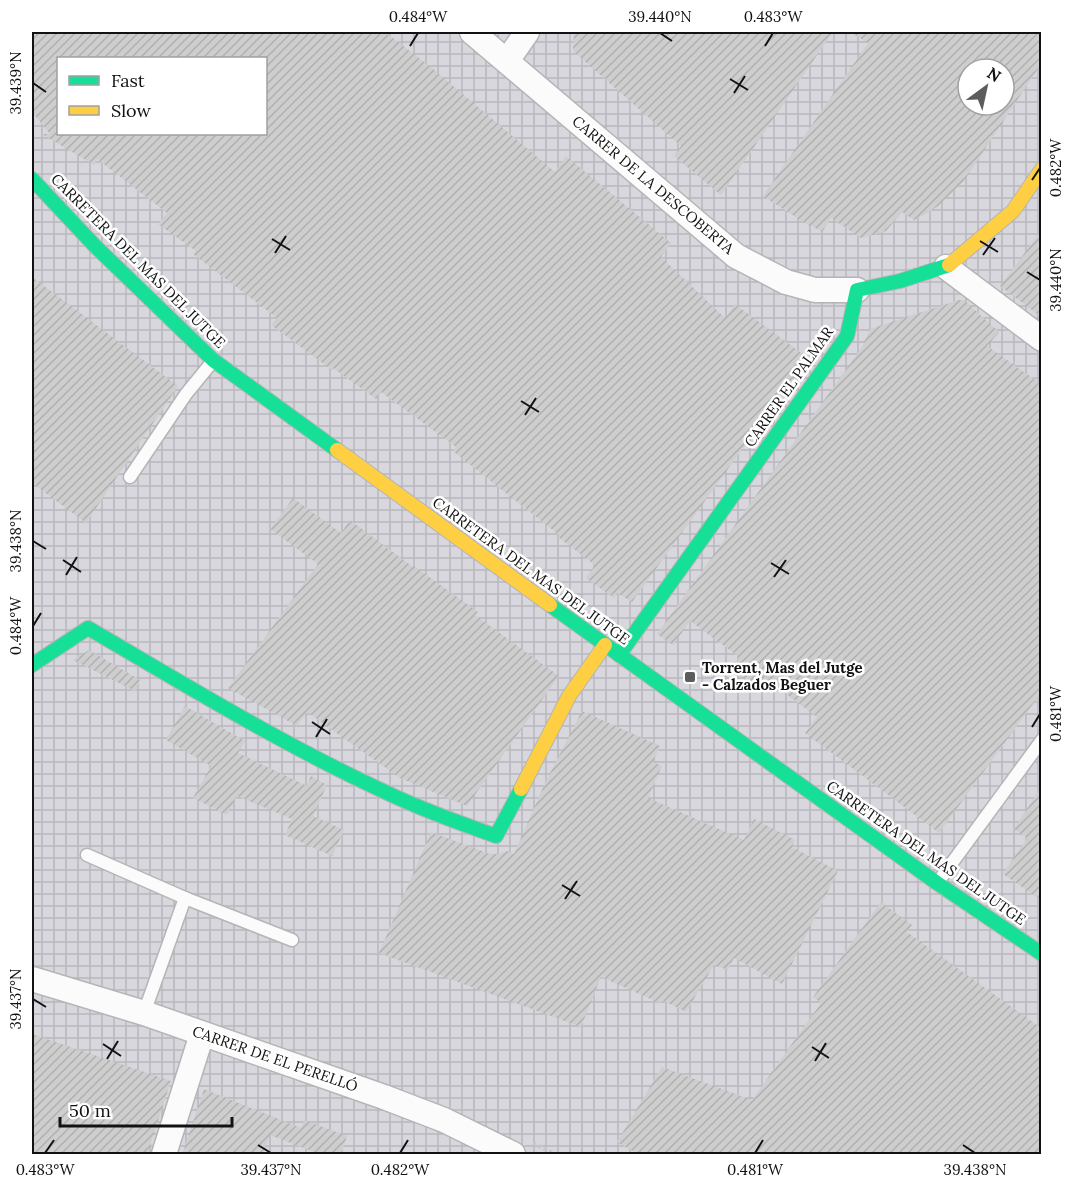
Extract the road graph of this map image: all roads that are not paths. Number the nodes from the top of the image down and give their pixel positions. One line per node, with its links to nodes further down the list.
1 (472, 32): 3 (street, CARRER DE LA DESCOBERTA)
2 (527, 32): 3 (street)
3 (507, 61): 7 (street, CARRER DE LA DESCOBERTA)
4 (1041, 169): 6 (street)
5 (32, 179): 9 (street, CARRETERA DEL MAS DEL JUTGE)
6 (946, 267): 7 (street); 8 (street)
7 (857, 290): 12 (street, CARRER EL PALMAR)
8 (1041, 339)
9 (213, 360): 10 (lane); 11 (street, CARRETERA DEL MAS DEL JUTGE)
10 (130, 477)
11 (605, 645): 12 (street, CARRETERA DEL MAS DEL JUTGE); 13 (street)
12 (619, 655): 16 (street, CARRETERA DEL MAS DEL JUTGE)
13 (32, 665)
14 (1041, 740): 16 (lane)
15 (87, 855): 17 (lane)
16 (937, 883): 19 (street, CARRETERA DEL MAS DEL JUTGE)
17 (185, 898): 18 (lane); 21 (lane)
18 (292, 940)
19 (1041, 954)
20 (32, 979): 21 (street, CARRER DE EL PERELLÓ)
21 (144, 1013): 22 (street, CARRER DE EL PERELLÓ)
22 (202, 1034): 23 (street); 24 (street, CARRER DE EL PERELLÓ)
23 (164, 1155)
24 (513, 1155)

